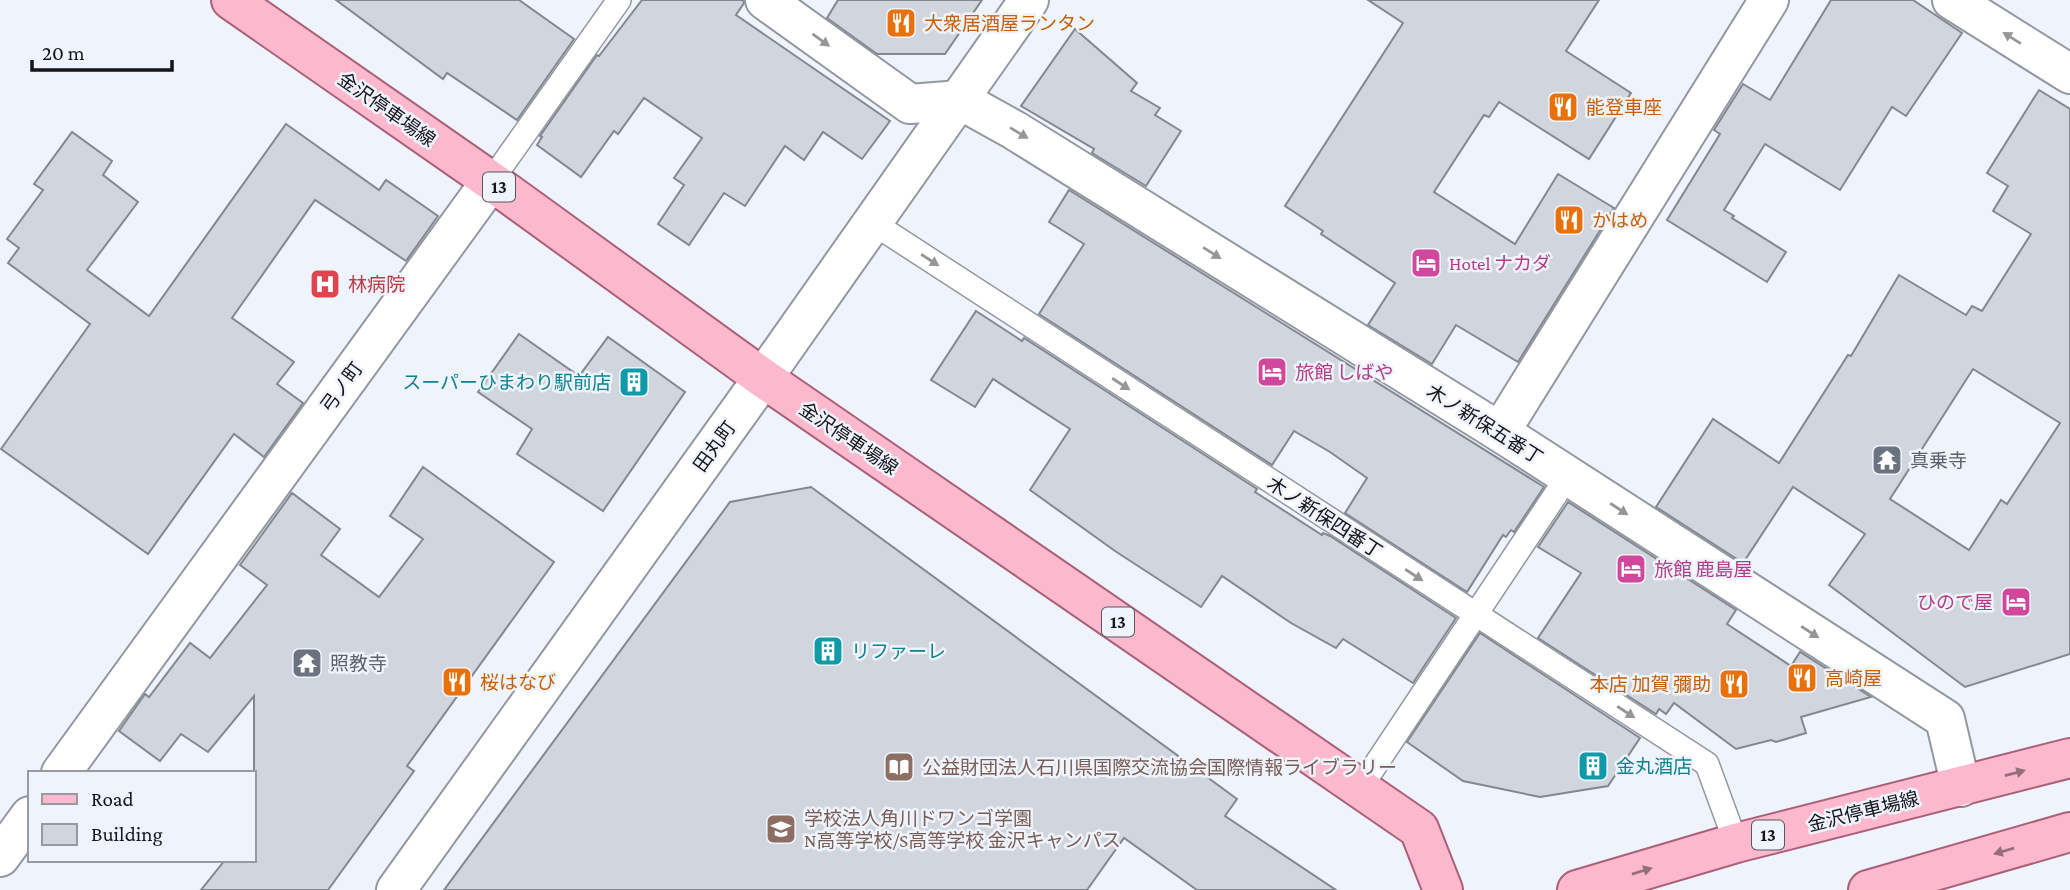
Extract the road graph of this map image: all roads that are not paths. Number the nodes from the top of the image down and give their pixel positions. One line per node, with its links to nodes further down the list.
1 (231, 0): 9 (main road, 金沢停車場線 / 13)
2 (619, 0): 9 (lane, 弓ノ町)
3 (765, 0): 8 (street, one-way to 8)
4 (1029, 0): 8 (street, 田丸町)
5 (1769, 0): 12 (street)
6 (1952, 0): 7 (street, one-way to 6)
7 (2070, 74)
8 (960, 100): 10 (street, 田丸町); 12 (street, 木ノ新保五番丁, one-way to 12)
9 (491, 181): 11 (main road, 金沢停車場線 / 13); 16 (street, 弓ノ町)
10 (873, 223): 11 (street, 田丸町); 14 (lane, 木ノ新保四番丁, one-way to 14)
11 (763, 378): 18 (main road, 金沢停車場線 / 13); 24 (street, 田丸町)
12 (1500, 432): 13 (street, 木ノ新保五番丁)
13 (1568, 477): 14 (lane); 17 (street, 木ノ新保五番丁, one-way to 17)
14 (1475, 615): 18 (lane); 21 (lane, 木ノ新保四番丁, one-way to 21)
15 (2070, 758): 17 (main road, 金沢停車場線 / 13, one-way to 15)
16 (62, 771)
17 (1961, 787): 21 (main road, 金沢停車場線 / 13)
18 (1360, 788): 25 (main road, 金沢停車場線 / 13)
19 (28, 819): 22 (street)
20 (2070, 832): 23 (main road, one-way to 23)
21 (1736, 843): 26 (main road, 金沢停車場線 / 13, one-way to 21)
22 (0, 857)
23 (1960, 877): 27 (main road)
24 (396, 890)
25 (1443, 890)
26 (1577, 890)
27 (1868, 890)

